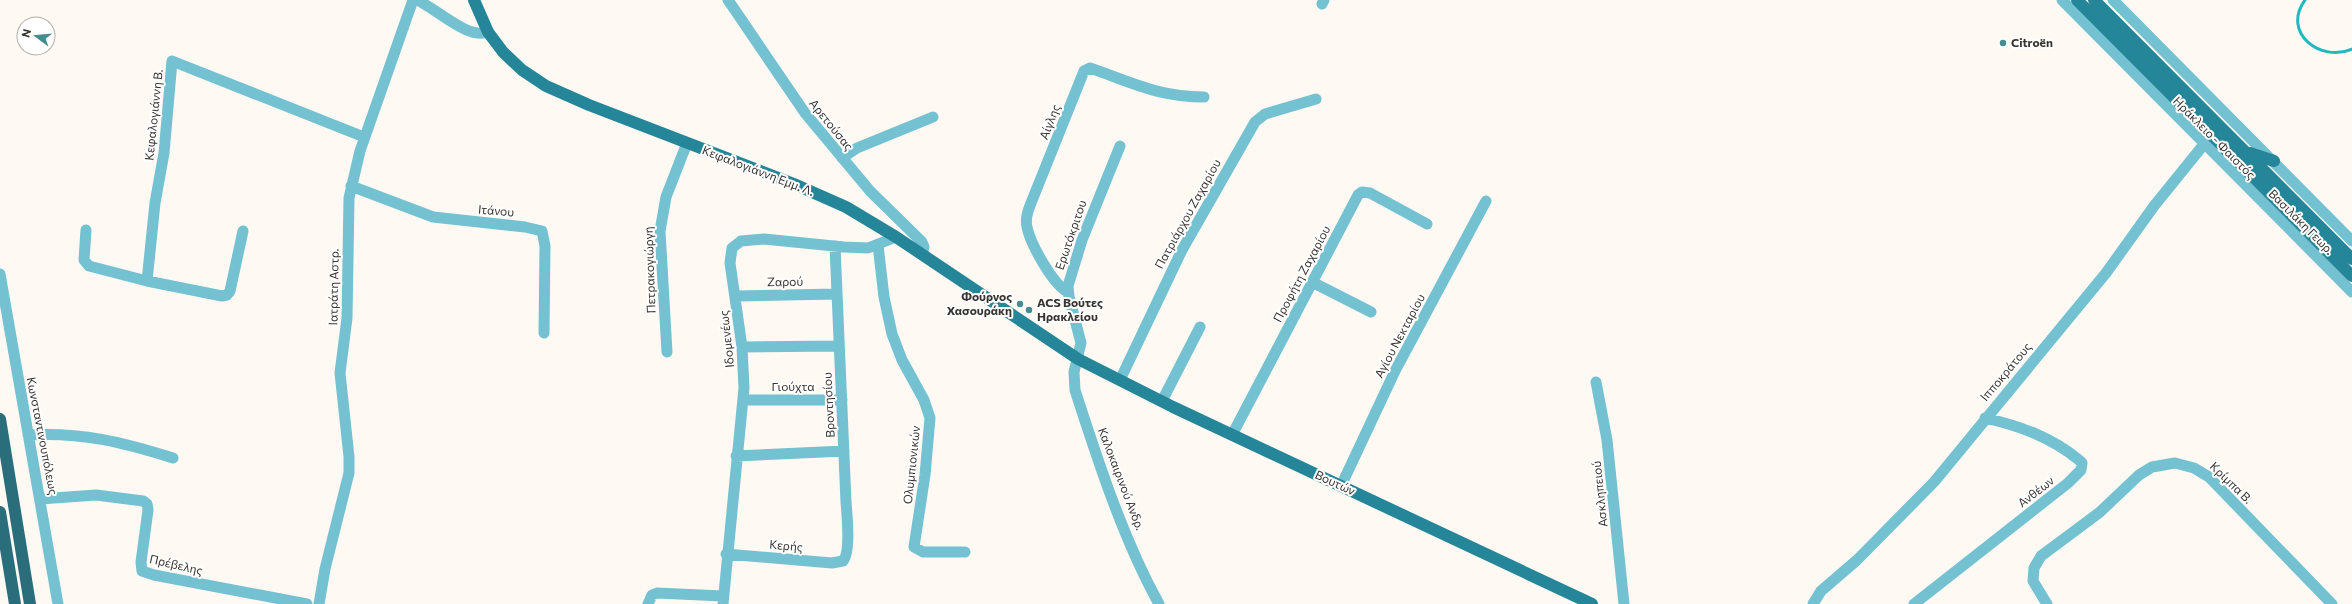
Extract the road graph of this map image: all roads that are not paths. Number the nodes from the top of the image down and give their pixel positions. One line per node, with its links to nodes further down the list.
1 (413, 0): 14 (street, Ιατράτη Αστρ.)
2 (417, 0): 9 (street)
3 (474, 0): 10 (main road, Κεφαλογιάννη Εμμ. Λ.)
4 (728, 0): 19 (street, Αρετούσας)
5 (2062, 0): 16 (street, Βασιλάκη Γεωρ.)
6 (2077, 0): 33 (main road, Ηράκλειο - Φαιστός)
7 (2094, 0): 18 (main road, Ηράκλειο - Φαιστός)
8 (2112, 0): 20 (street, Βασιλάκη Γεωρ.)
9 (429, 3): 10 (street)
10 (488, 32): 15 (main road, Κεφαλογιάννη Εμμ. Λ.)
11 (1204, 97): 36 (street, Αίγλης)
12 (1316, 99): 47 (street, Πατριάρχου Ζαχαρίου)
13 (933, 117): 19 (street)
14 (364, 138): 21 (street, Ιατράτη Αστρ.); 34 (street, Κεφαλογιάννη Β.)
15 (687, 143): 26 (main road, Κεφαλογιάννη Εμμ. Λ.); 45 (street, Πετρακογιώργη)
16 (2205, 143): 37 (street, Βασιλάκη Γεωρ.); 52 (street, Ιπποκράτους)
17 (1120, 146): 36 (street, Ερωτόκριτου)
18 (2244, 150): 20 (main road); 31 (main road, Ηράκλειο - Φαιστός)
19 (842, 158): 30 (street, Αρετούσας)
20 (2274, 161): 27 (street, Βασιλάκη Γεωρ.)
21 (351, 186): 42 (street, Ιτάνου); 70 (street, Ιατράτη Αστρ.)
22 (1486, 201): 59 (street, Αγίου Νεκταρίου)
23 (1427, 224): 35 (street, Προφήτη Ζαχαρίου)
24 (86, 230): 34 (street)
25 (243, 231): 34 (street)
26 (896, 237): 28 (street, Ιδομενέως); 30 (main road, Κεφαλογιάννη Εμμ. Λ.)
27 (2352, 241)
28 (878, 245): 29 (street, Ιδομενέως); 62 (street, Ολυμπιονικών)
29 (835, 246): 38 (street, Βροντησίου); 39 (street, Ιδομενέως)
30 (922, 254): 46 (main road, Κεφαλογιάννη Εμμ. Λ.)
31 (2352, 259)
32 (0, 274): 54 (street, Κωνσταντινουπόλεως)
33 (2352, 276)
34 (148, 281)
35 (1312, 282): 40 (street); 55 (street, Προφήτη Ζαχαρίου)
36 (1068, 292): 46 (street, Ερωτόκριτου)
37 (2352, 292)
38 (836, 294): 39 (street, Ζαρού); 43 (street, Βροντησίου)
39 (735, 296): 44 (street, Ιδομενέως)
40 (1371, 312)
41 (1200, 327): 51 (street)
42 (544, 334)
43 (839, 346): 44 (street); 50 (street, Βροντησίου)
44 (742, 347): 49 (street, Ιδομενέως)
45 (667, 352)
46 (1078, 359): 47 (main road, Βουτών); 72 (street, Καλοκαιρινού Ανδρ.)
47 (1120, 380): 51 (main road, Βουτών)
48 (1596, 382): 74 (street, Ασκληπειού)
49 (743, 400): 50 (street, Γιούχτα); 57 (street, Ιδομενέως)
50 (842, 400): 56 (street, Βροντησίου)
51 (1162, 401): 55 (main road, Βουτών)
52 (1985, 418): 75 (street, Ιπποκράτους); 76 (street, Ανθέων)
53 (0, 419): 67 (highway)
54 (28, 435): 58 (street); 60 (street, Κωνσταντινουπόλεως)
55 (1232, 435): 59 (main road, Βουτών)
56 (844, 451): 57 (street); 64 (street, Βροντησίου)
57 (736, 456): 63 (street, Ιδομενέως)
58 (173, 458)
59 (1341, 486): 73 (main road, Βουτών)
60 (40, 499): 68 (street, Κωνσταντινουπόλεως); 69 (street, Πρέβελης)
61 (0, 512): 66 (highway)
62 (965, 552)
63 (726, 554): 64 (street, Κερής); 65 (street, Ιδομενέως)
64 (843, 562)
65 (723, 600): 71 (street, Ιδομενέως)
66 (15, 604)
67 (30, 604)
68 (58, 604)
69 (307, 604)
70 (319, 604)
71 (648, 604)
72 (1159, 604)
73 (1592, 604)
74 (1624, 604)
75 (1813, 604)
76 (1914, 604)
77 (2047, 604): 78 (street, Κρίμπα Β.)
78 (2332, 604)

